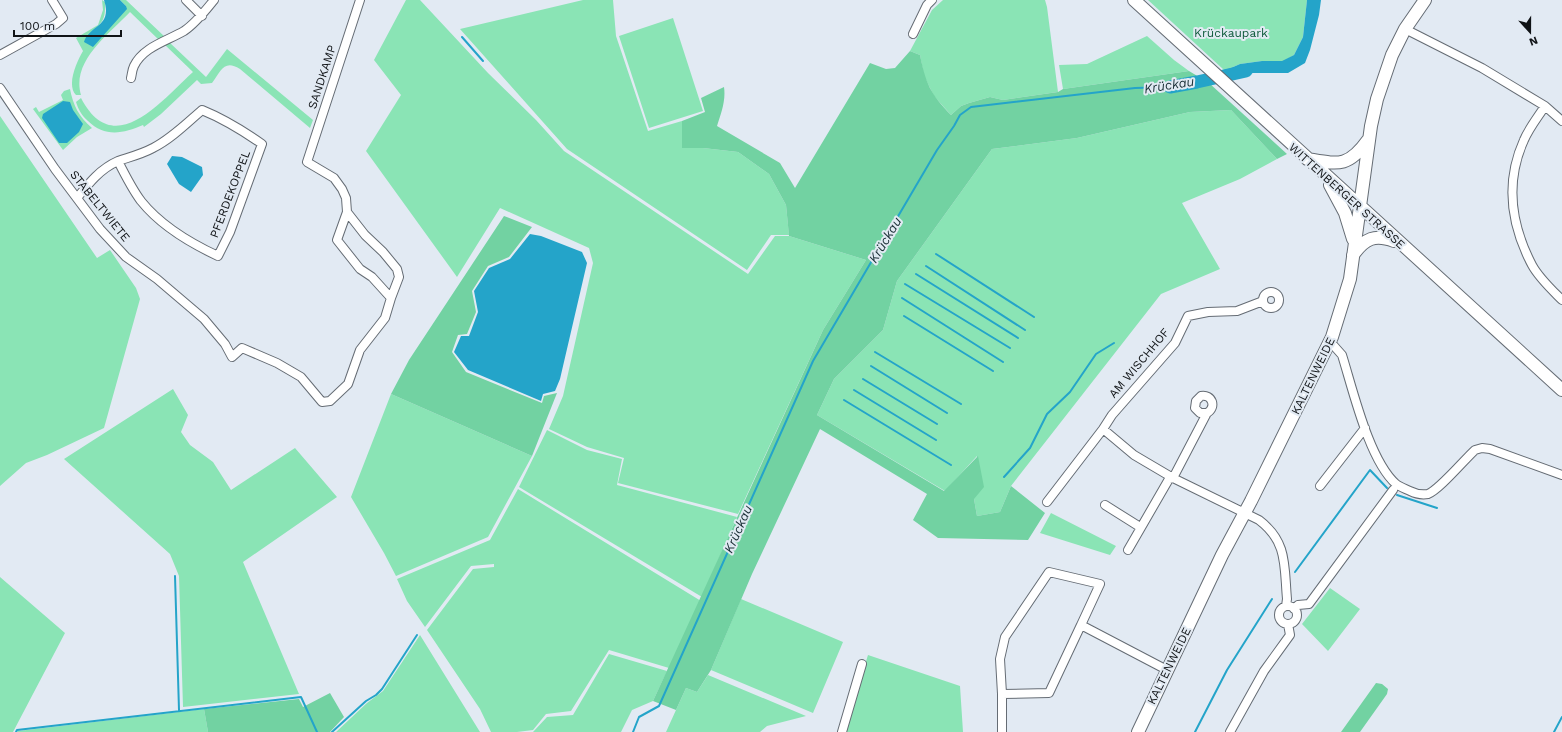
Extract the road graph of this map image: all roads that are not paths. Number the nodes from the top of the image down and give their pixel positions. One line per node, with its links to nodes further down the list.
1 (52, 0): 11 (street)
2 (186, 0): 8 (street)
3 (214, 0): 8 (street)
4 (360, 0): 22 (street, SANDKAMP)
5 (932, 0): 10 (street)
6 (1134, 0): 17 (main road, WITTENBERGER STRASSE)
7 (1425, 0): 9 (main road, KALTENWEIDE)
8 (202, 16): 12 (street)
9 (1405, 29): 14 (street); 16 (main road, KALTENWEIDE)
10 (913, 34)
11 (0, 55)
12 (131, 78)
13 (0, 88): 20 (street, STABELTWIETE)
14 (1545, 106): 15 (street); 27 (street)
15 (1562, 121)
16 (1369, 139): 17 (main road); 21 (main road, KALTENWEIDE)
17 (1307, 159): 19 (main road, WITTENBERGER STRASSE)
18 (118, 162): 18 (street, PFERDEKOPPEL); 20 (street, PFERDEKOPPEL)
19 (1323, 174): 21 (main road, WITTENBERGER STRASSE); 23 (main road)
20 (77, 198): 26 (street, STABELTWIETE)
21 (1359, 206): 23 (main road, KALTENWEIDE); 24 (main road, WITTENBERGER STRASSE)
22 (347, 212): 26 (street); 26 (street)
23 (1354, 242): 25 (main road, KALTENWEIDE)
24 (1399, 243): 25 (main road); 30 (main road, WITTENBERGER STRASSE)
25 (1353, 255): 29 (main road, KALTENWEIDE)
26 (391, 298)
27 (1562, 300)
28 (1263, 301): 33 (street, AM WISCHHOF)
29 (1329, 344): 32 (street); 40 (main road, KALTENWEIDE)
30 (1562, 390)
31 (1207, 413): 35 (street)
32 (1365, 428): 34 (street); 36 (street)
33 (1103, 429): 35 (street); 38 (street, AM WISCHHOF)
34 (1562, 475)
35 (1173, 478): 40 (street); 41 (street)
36 (1320, 486)
37 (1393, 490): 43 (street)
38 (1047, 502)
39 (1105, 505): 41 (street)
40 (1245, 513): 43 (street); 47 (main road, KALTENWEIDE)
41 (1140, 527): 42 (street)
42 (1128, 550)
43 (1290, 608): 44 (street); 44 (street)
44 (1288, 624): 52 (street)
45 (1081, 625): 47 (street); 48 (street); 48 (street)
46 (862, 664): 49 (street)
47 (1167, 670): 51 (main road, KALTENWEIDE)
48 (1002, 694): 50 (street)
49 (842, 732)
50 (1002, 732)
51 (1138, 732)
52 (1230, 732)

